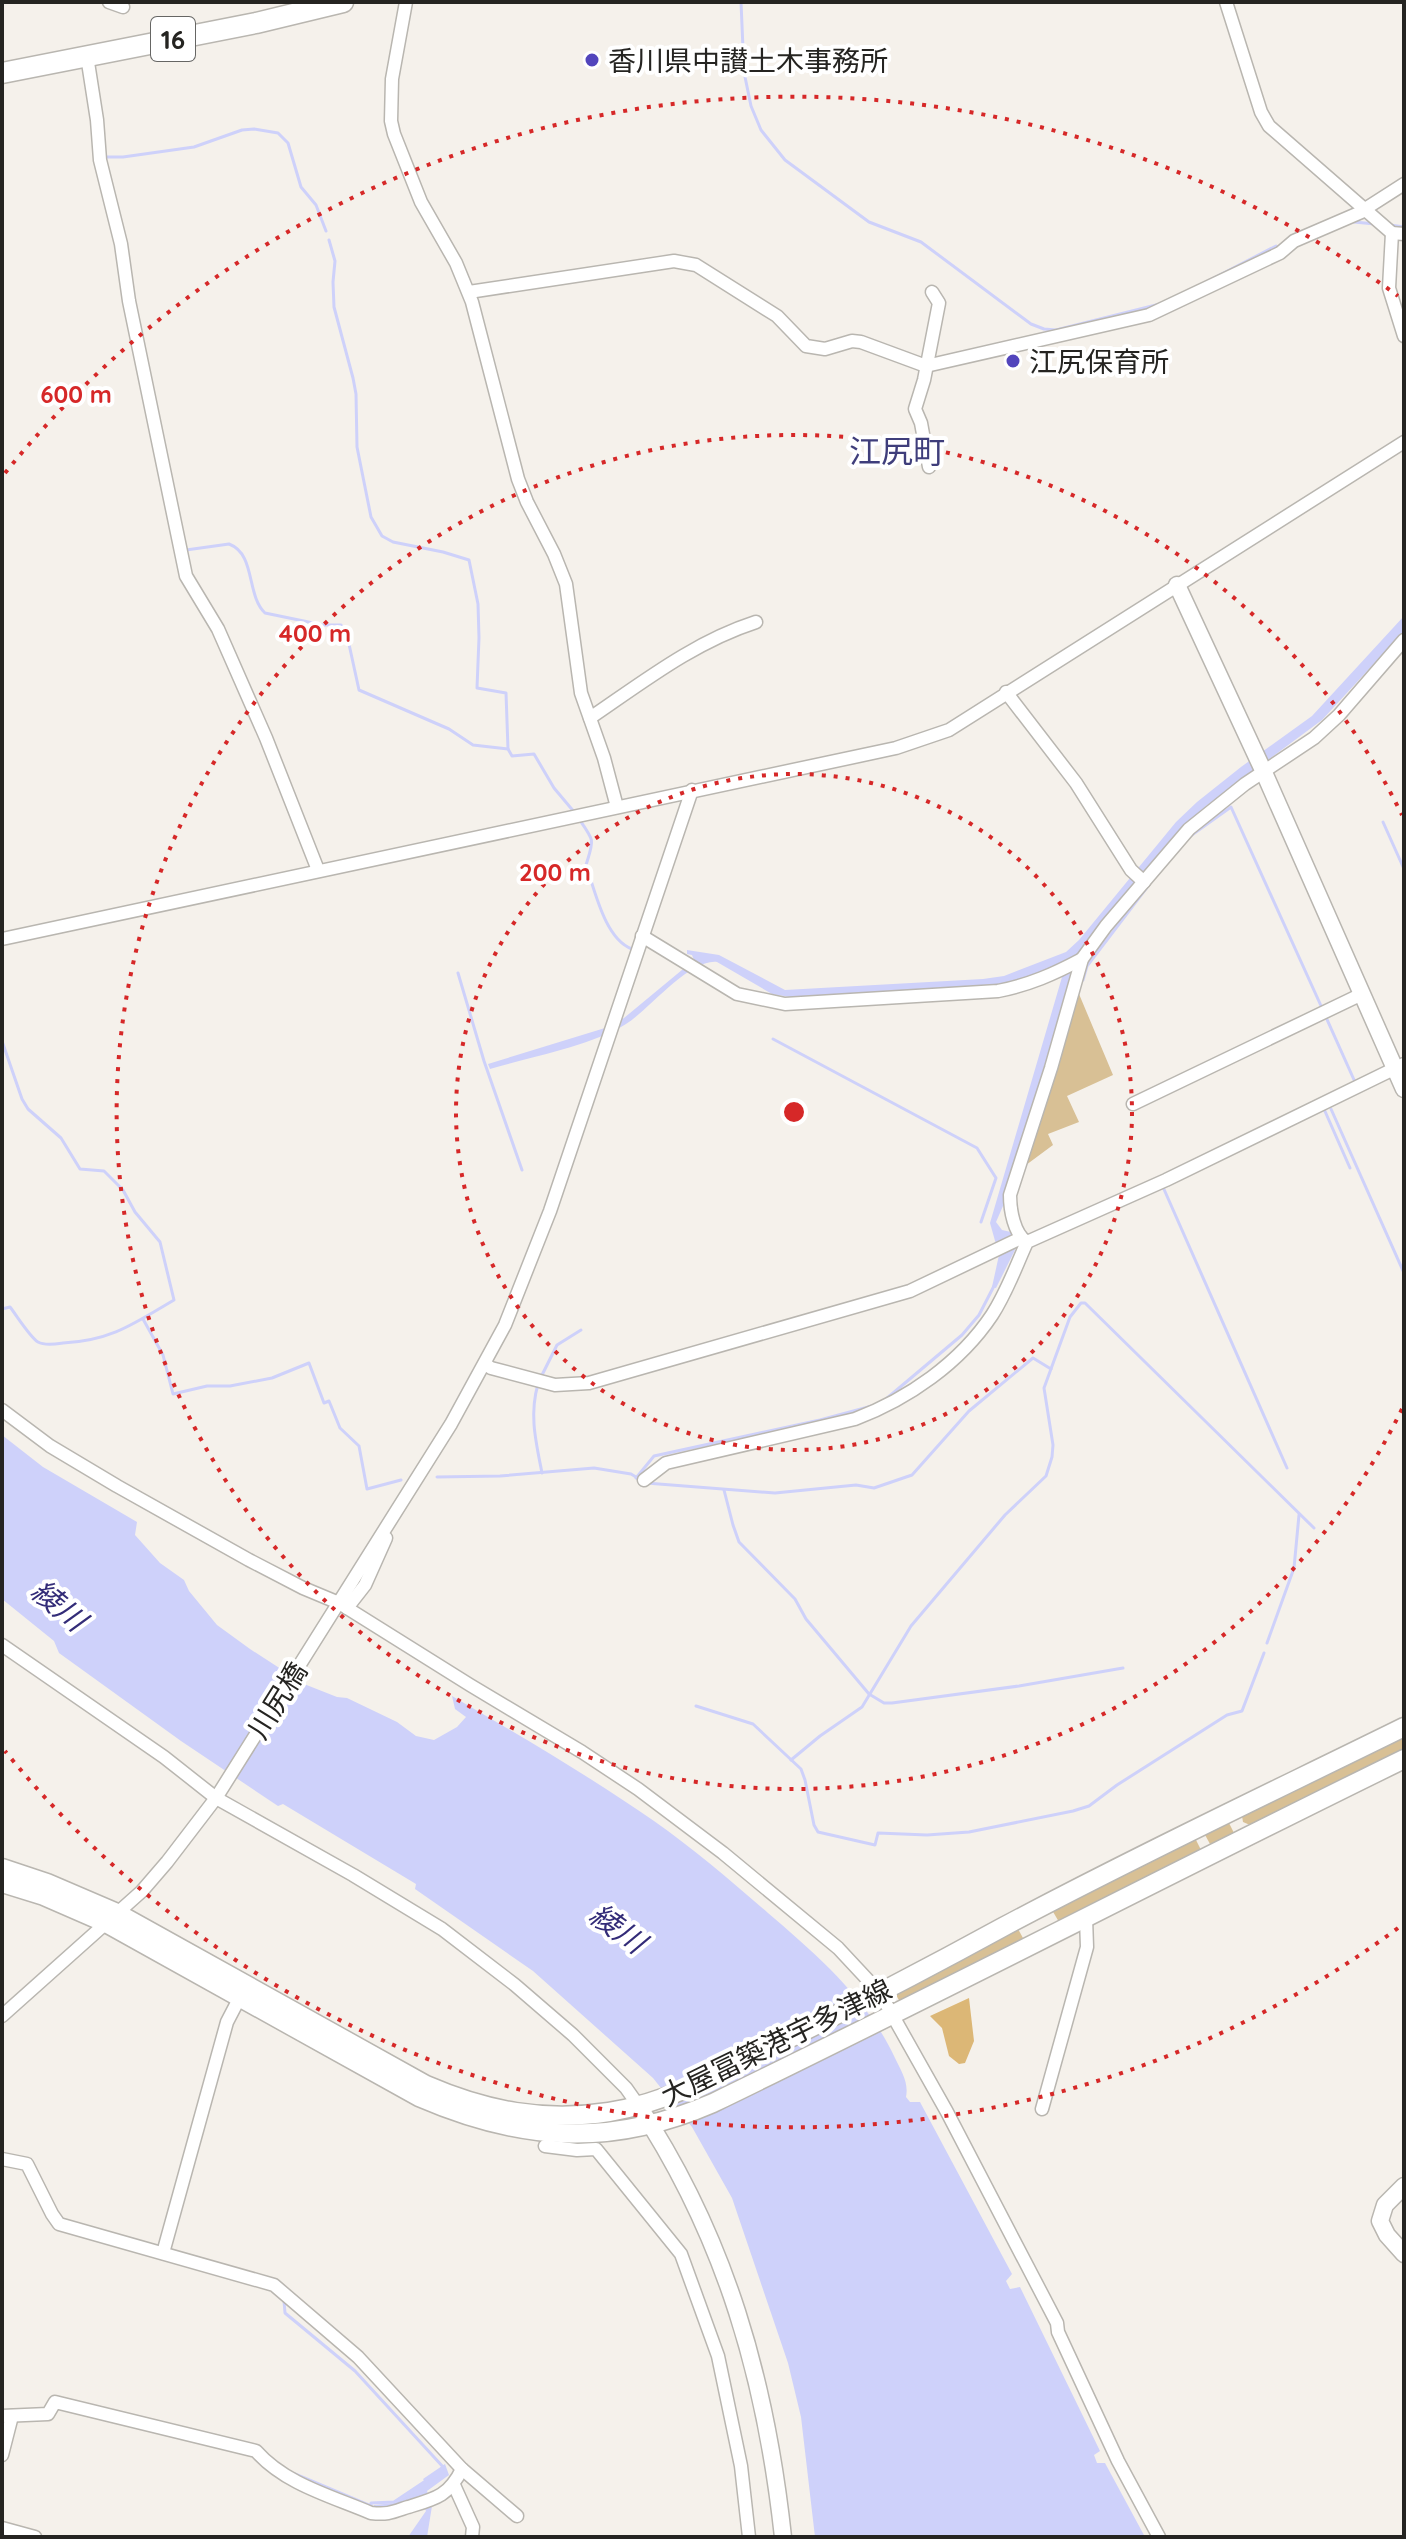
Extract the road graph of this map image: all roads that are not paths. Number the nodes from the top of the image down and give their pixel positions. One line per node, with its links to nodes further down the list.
1 (109, 2): 5 (street)
2 (343, 2): 6 (main road, 16)
3 (406, 2): 11 (street)
4 (1226, 2): 9 (street)
5 (123, 7)
6 (87, 56): 7 (main road, 16); 25 (street)
7 (2, 73)
8 (1404, 184): 9 (street)
9 (1366, 210): 10 (street); 14 (street)
10 (1391, 229): 13 (street)
11 (469, 292): 14 (street); 21 (street)
12 (932, 292): 14 (street)
13 (1404, 336)
14 (926, 366): 16 (street)
15 (1404, 442): 17 (street)
16 (929, 467)
17 (1177, 585): 20 (street); 22 (street)
18 (756, 622): 21 (street)
19 (1404, 640): 22 (street)
20 (1006, 692): 23 (street); 26 (street)
21 (590, 718): 24 (street)
22 (1261, 766): 26 (street); 30 (street)
23 (692, 790): 24 (street); 27 (street, 川尻橋)
24 (617, 807): 25 (street)
25 (318, 870): 28 (street)
26 (1142, 880): 29 (street)
27 (642, 936): 29 (street); 35 (street, 川尻橋)
28 (2, 939)
29 (1080, 960): 34 (street)
30 (1362, 994): 31 (street); 33 (street)
31 (1399, 1066): 32 (street); 34 (street)
32 (1404, 1089)
33 (1133, 1104)
34 (1022, 1240): 35 (street); 37 (street)
35 (485, 1364): 38 (street, 川尻橋)
36 (2, 1410): 38 (street)
37 (644, 1480)
38 (340, 1607): 42 (street, 川尻橋); 52 (street)
39 (2, 1645): 42 (street)
40 (1404, 1727): 43 (main road, 大屋冨築港宇多津線)
41 (1404, 1759): 44 (main road, 大屋冨築港宇多津線)
42 (218, 1794): 48 (street, 川尻橋); 55 (street)
43 (1232, 1811): 44 (main road); 47 (main road, 大屋冨築港宇多津線)
44 (1244, 1837): 49 (main road, 大屋冨築港宇多津線)
45 (2, 1868): 48 (main road, 大屋冨築港宇多津線)
46 (2, 1883): 48 (main road, 大屋冨築港宇多津線)
47 (1035, 1910): 50 (main road); 52 (main road, 大屋冨築港宇多津線)
48 (112, 1918): 51 (main road, 大屋冨築港宇多津線); 53 (street, 川尻橋); 58 (main road, 大屋冨築港宇多津線)
49 (1086, 1918): 50 (main road, 大屋冨築港宇多津線); 56 (street)
50 (1045, 1939): 54 (main road, 大屋冨築港宇多津線)
51 (240, 1997): 58 (main road, 大屋冨築港宇多津線); 61 (street)
52 (873, 1997): 54 (street); 55 (main road, 大屋冨築港宇多津線)
53 (2, 2016)
54 (887, 2018): 57 (main road, 大屋冨築港宇多津線); 73 (street)
55 (638, 2105): 57 (street); 58 (main road, 大屋冨築港宇多津線)
56 (1042, 2109)
57 (660, 2124): 58 (main road, 大屋冨築港宇多津線); 72 (street)
58 (541, 2131): 71 (street)
59 (2, 2159): 61 (street)
60 (1404, 2186): 62 (street)
61 (163, 2253): 65 (street)
62 (1404, 2254)
63 (9, 2419): 64 (street); 66 (street)
64 (2, 2455)
65 (462, 2469): 66 (street); 67 (street)
66 (454, 2485): 70 (street)
67 (517, 2516)
68 (2, 2528): 69 (street)
69 (35, 2537)
70 (472, 2537)
71 (749, 2537)
72 (783, 2537)
73 (1159, 2537)

